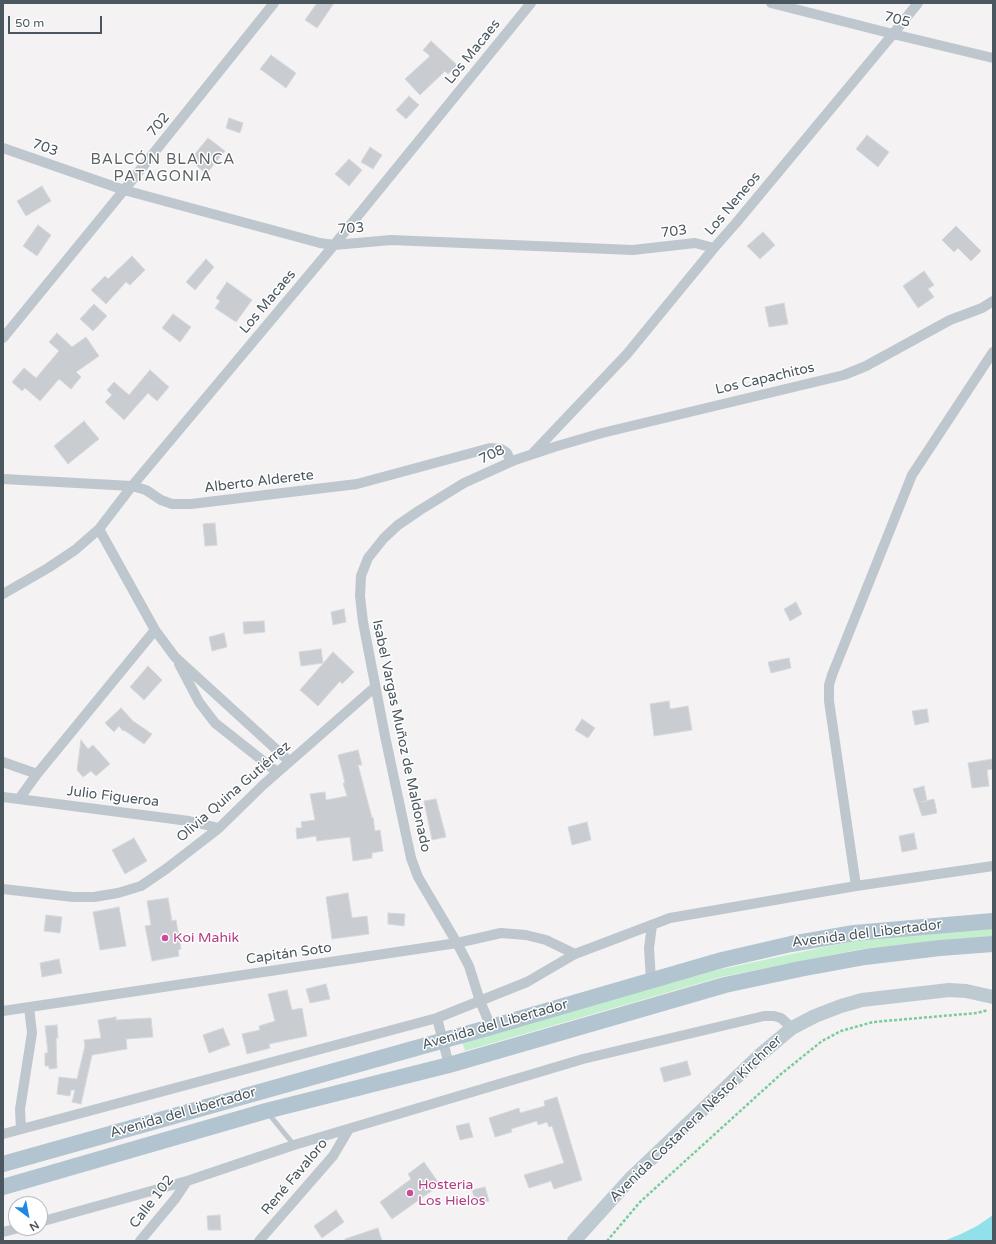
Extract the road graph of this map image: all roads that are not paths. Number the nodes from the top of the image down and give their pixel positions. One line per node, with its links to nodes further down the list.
1 (274, 3): 8 (street, 702)
2 (531, 3): 9 (street, Los Macaes)
3 (771, 3): 5 (street, 705)
4 (918, 3): 5 (street, Los Neneos)
5 (894, 34): 6 (street, 705); 10 (street, Los Neneos)
6 (993, 58)
7 (3, 148): 8 (street, 703)
8 (124, 190): 9 (street, 703); 12 (street, 702)
9 (334, 245): 10 (street, 703); 18 (street, Los Macaes)
10 (714, 248): 14 (street, Los Neneos)
11 (993, 301): 14 (street, Los Capachitos)
12 (3, 338)
13 (993, 352): 32 (street)
14 (532, 454): 15 (street, 708)
15 (511, 462): 17 (street, 708); 18 (street, Alberto Alderete)
16 (3, 479): 18 (street, Alberto Alderete)
17 (464, 483): 23 (street, Isabel Vargas Muñoz de Maldonado)
18 (132, 486): 19 (street, Los Macaes)
19 (99, 529): 20 (street, Los Macaes); 21 (street)
20 (3, 594)
21 (155, 630): 22 (street); 27 (street)
22 (175, 657): 24 (street); 26 (street)
23 (375, 687): 24 (street, Olivia Quina Gutiérrez); 36 (street, Isabel Vargas Muñoz de Maldonado)
24 (289, 761): 26 (street, Olivia Quina Gutiérrez)
25 (3, 762): 27 (street)
26 (277, 772): 30 (street, Olivia Quina Gutiérrez)
27 (38, 774): 29 (street)
28 (3, 797): 29 (street, Julio Figueroa)
29 (18, 799): 30 (street, Julio Figueroa)
30 (219, 828): 33 (street, Olivia Quina Gutiérrez)
31 (993, 866): 32 (street, Avenida del Libertador)
32 (856, 886): 35 (street, Avenida del Libertador)
33 (3, 889)
34 (993, 920): 39 (main road, Avenida del Libertador)
35 (652, 925): 38 (street, Avenida del Libertador); 39 (street)
36 (457, 943): 38 (street, Capitán Soto); 41 (street, Isabel Vargas Muñoz de Maldonado); 42 (street, Capitán Soto)
37 (993, 944): 48 (main road, Avenida del Libertador)
38 (575, 954): 41 (street, Avenida del Libertador)
39 (651, 980): 45 (main road, Avenida del Libertador)
40 (993, 997): 46 (street, Avenida Costanera Néstor Kirchner)
41 (480, 1001): 44 (street, Avenida del Libertador); 45 (street, Isabel Vargas Muñoz de Maldonado)
42 (29, 1007): 43 (street, Capitán Soto); 50 (street)
43 (3, 1011)
44 (437, 1018): 47 (street); 50 (street, Avenida del Libertador)
45 (491, 1027): 47 (main road, Avenida del Libertador)
46 (792, 1028): 51 (street); 60 (street, Avenida Costanera Néstor Kirchner)
47 (442, 1040): 48 (street); 54 (main road, Avenida del Libertador)
48 (449, 1065): 49 (main road, Avenida del Libertador)
49 (266, 1111): 53 (lane); 56 (main road, Avenida del Libertador)
50 (21, 1129): 52 (street, Avenida del Libertador)
51 (349, 1129): 53 (street); 59 (street, René Favaloro)
52 (3, 1134)
53 (294, 1145): 55 (street)
54 (3, 1164)
55 (187, 1181): 57 (street); 58 (street, Calle 102)
56 (3, 1187)
57 (48, 1220)
58 (140, 1241)
59 (259, 1241)
60 (574, 1241)

